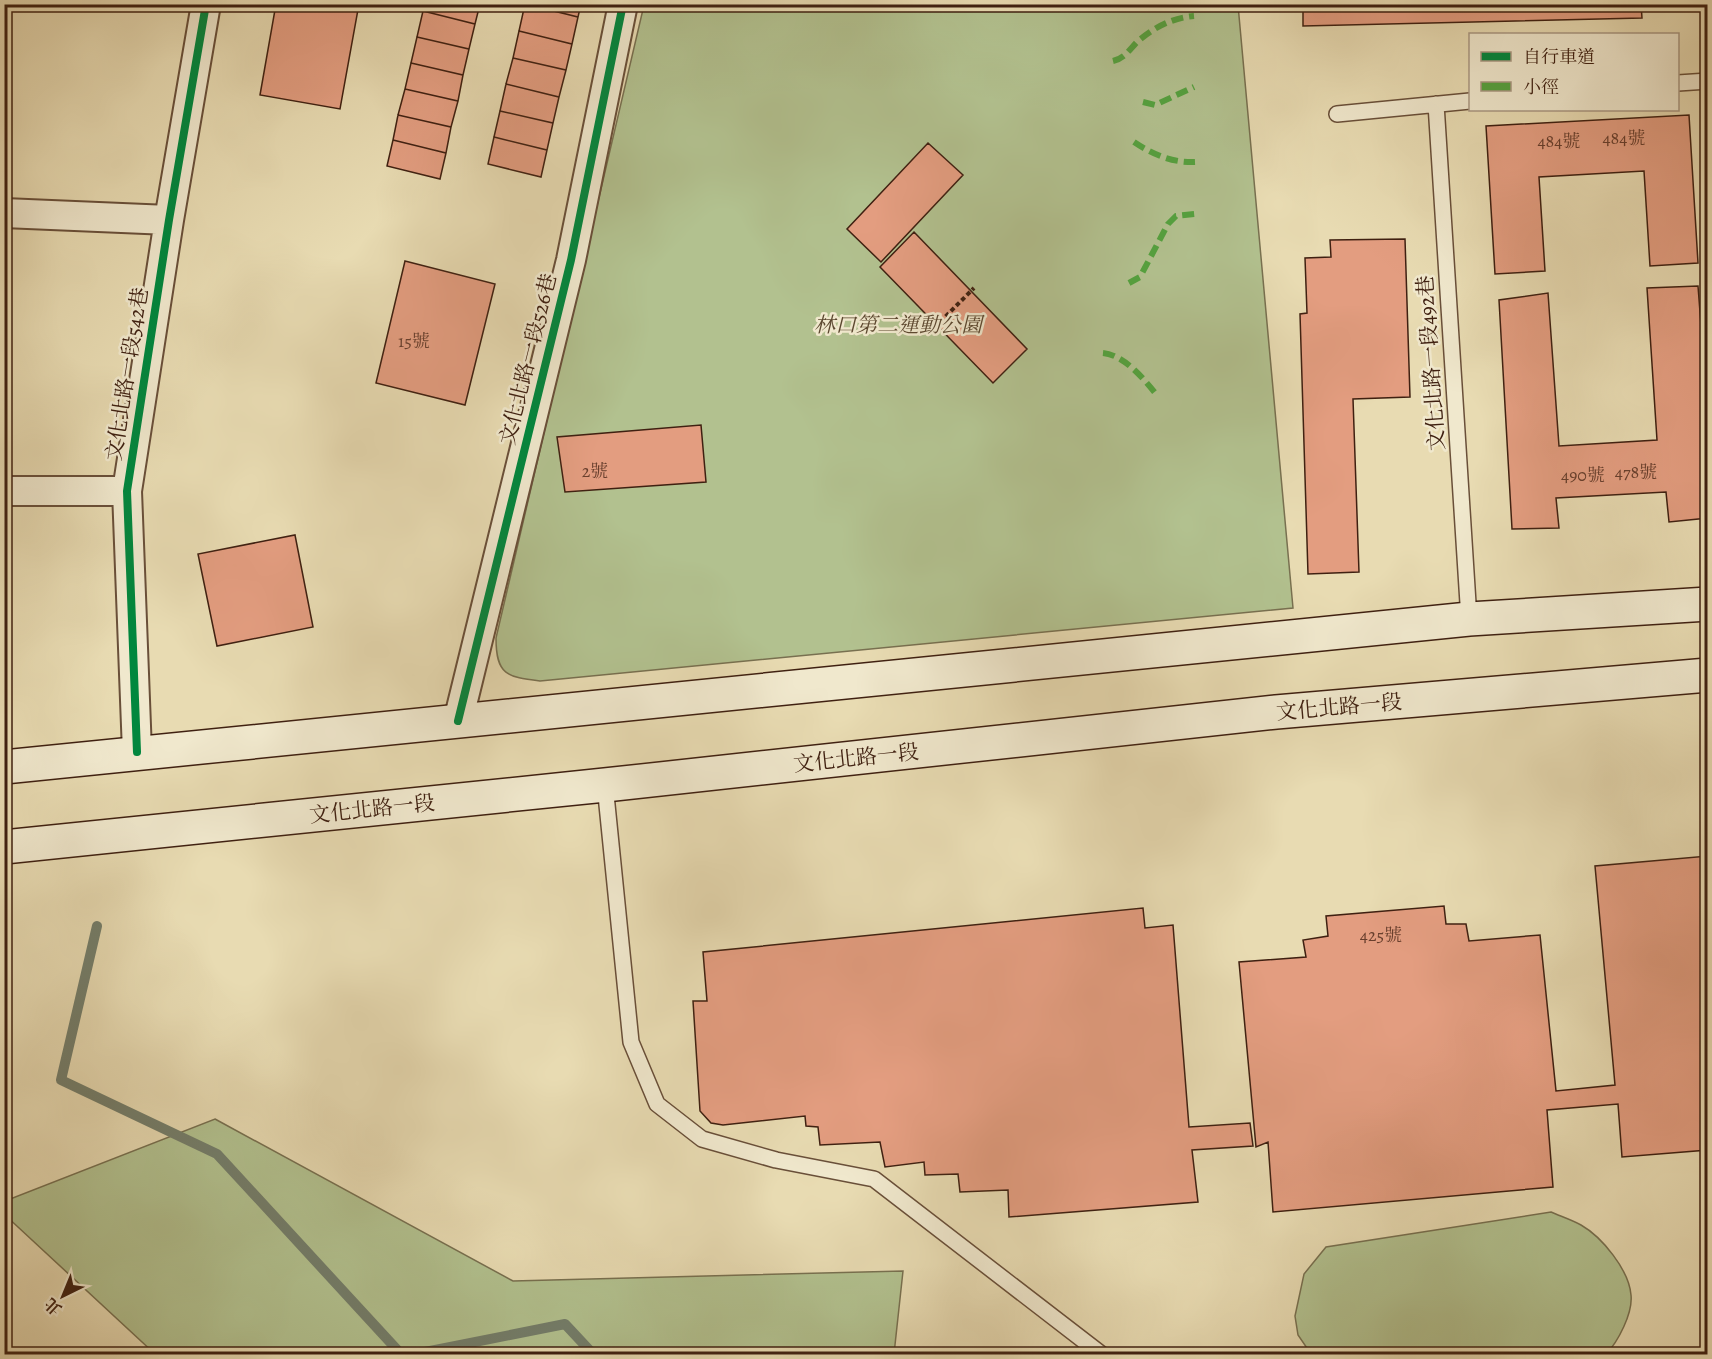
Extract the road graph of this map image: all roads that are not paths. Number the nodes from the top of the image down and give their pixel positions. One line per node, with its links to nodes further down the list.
1 (206, 4): 9 (street, 文化北路一段542巷)
2 (623, 4): 15 (street, 文化北路一段526巷)
3 (1707, 81): 4 (lane)
4 (1679, 83)
5 (1469, 101): 6 (lane)
6 (1436, 104): 7 (lane); 13 (lane, 文化北路一段492巷)
7 (1337, 114)
8 (4, 213): 9 (street)
9 (169, 220): 11 (street, 文化北路一段542巷)
10 (4, 491): 11 (street)
11 (127, 491): 16 (street, 文化北路一段542巷)
12 (1707, 604): 13 (main road)
13 (1469, 619): 15 (main road)
14 (1707, 675): 18 (main road, 文化北路一段)
15 (458, 721): 16 (main road)
16 (136, 752): 17 (main road)
17 (4, 767)
18 (605, 785): 19 (main road, 文化北路一段); 20 (lane)
19 (4, 847)
20 (1101, 1354)

